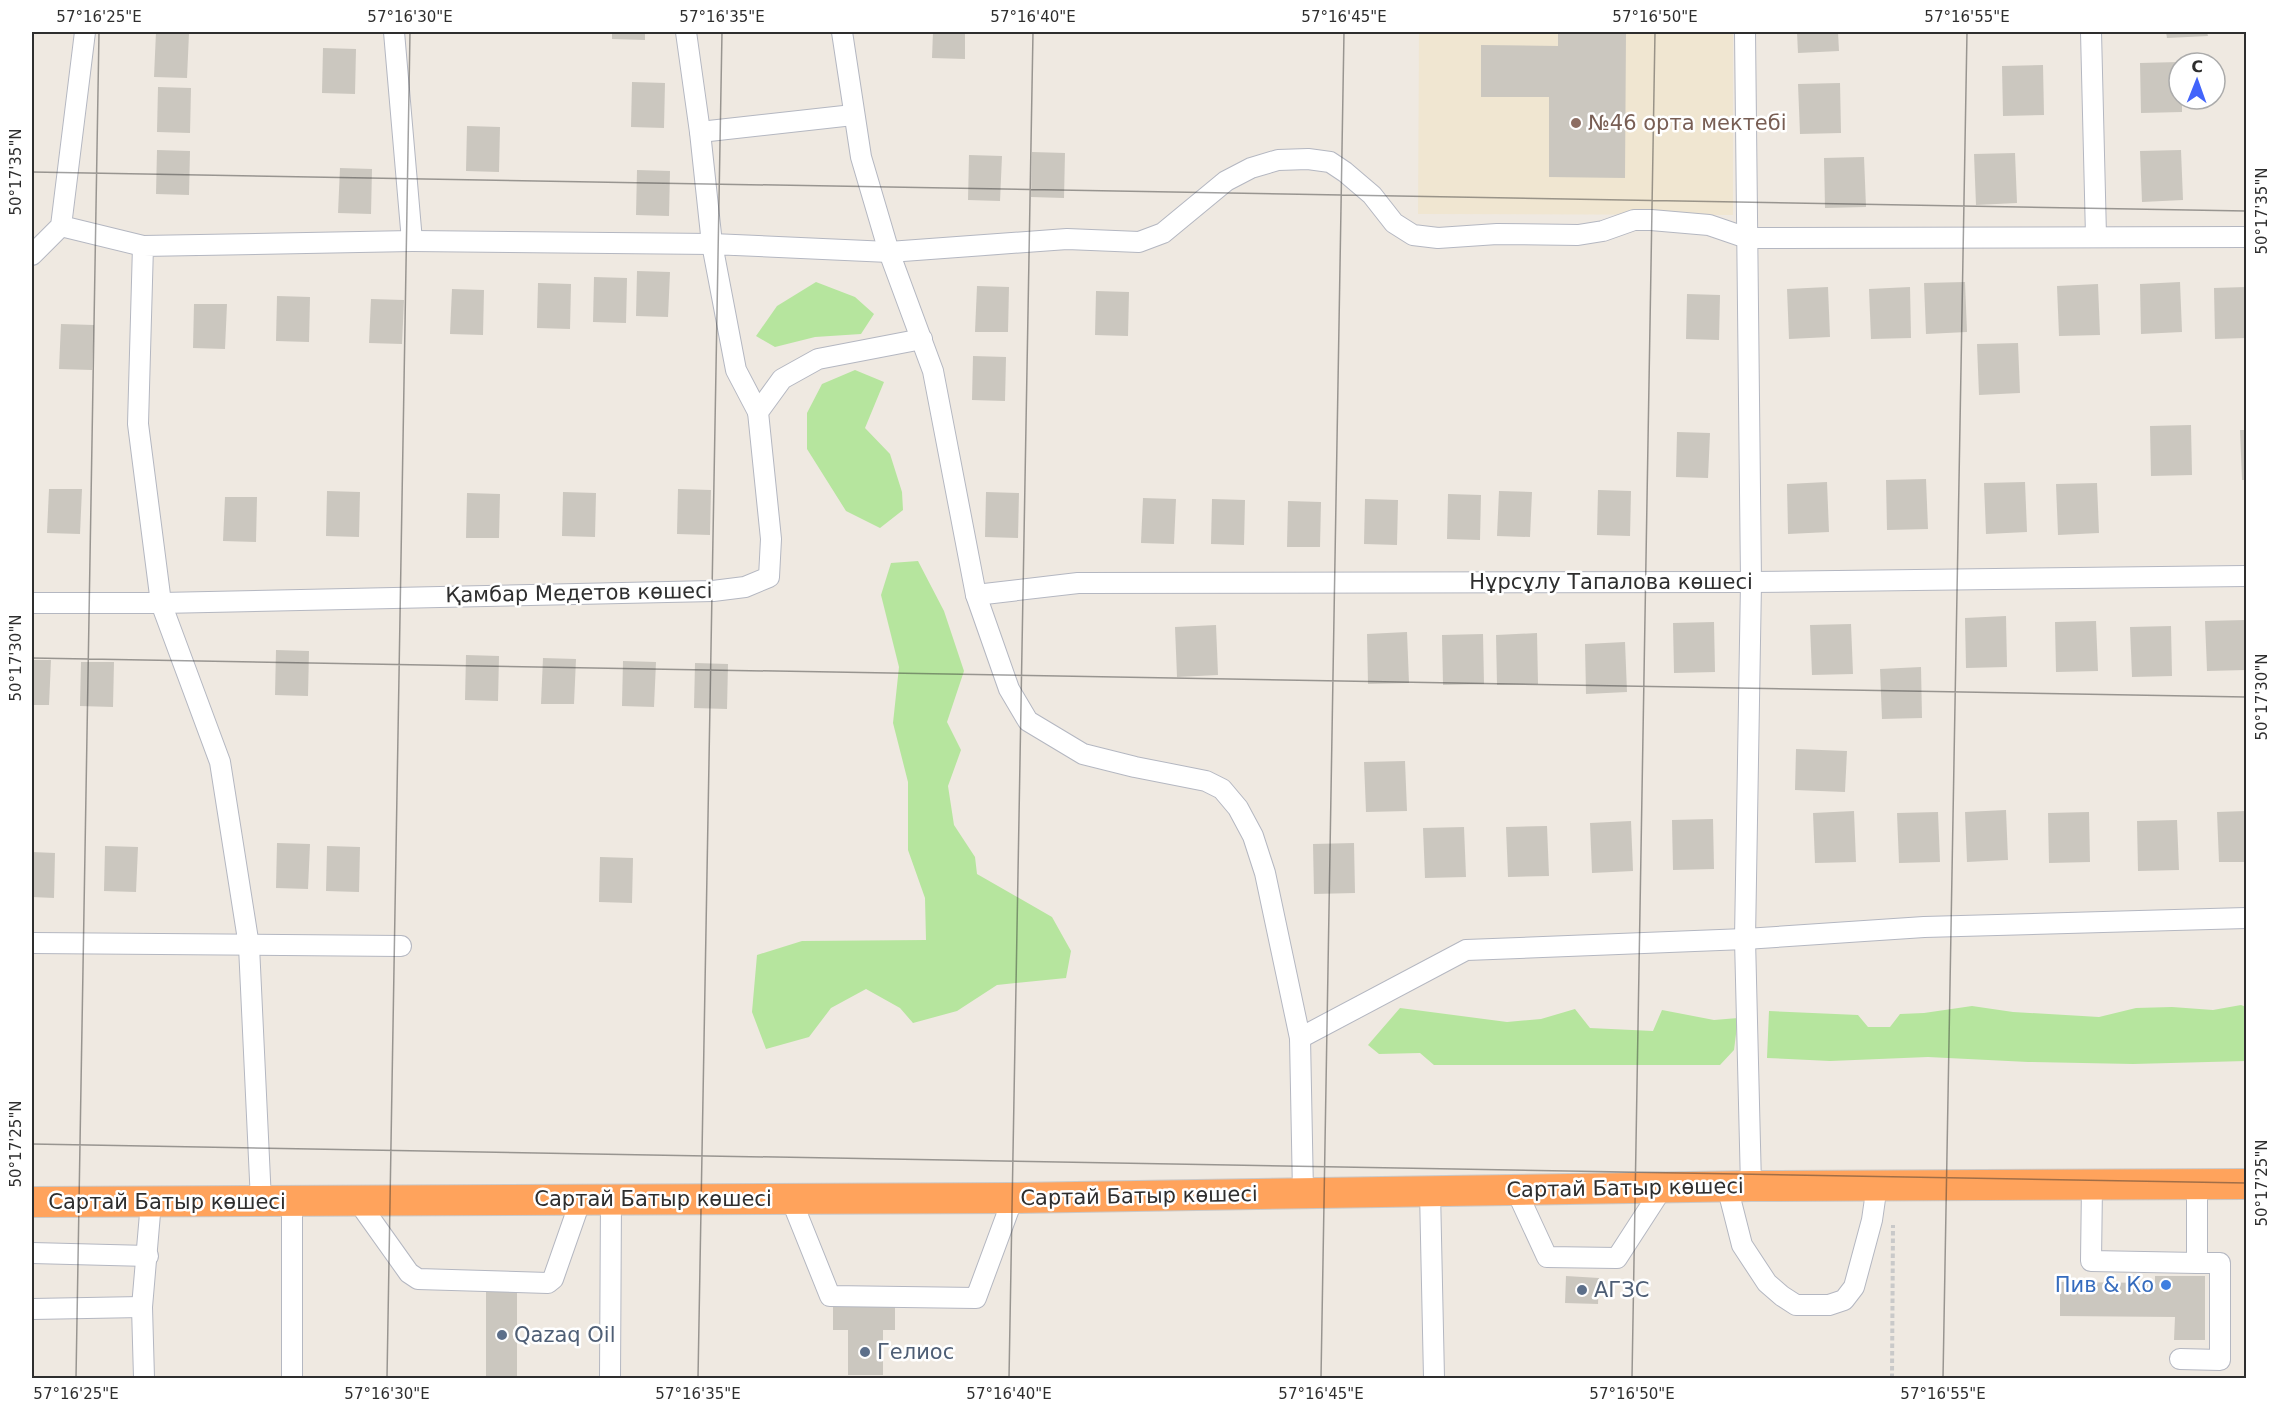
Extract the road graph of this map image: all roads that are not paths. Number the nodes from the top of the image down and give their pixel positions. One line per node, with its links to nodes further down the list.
1 (85, 32): 9 (street)
2 (393, 32): 13 (street)
3 (686, 32): 8 (street)
4 (842, 32): 7 (street)
5 (1745, 32): 12 (street)
6 (2091, 32): 10 (street)
7 (854, 115): 8 (street); 16 (street)
8 (700, 132): 14 (street)
9 (61, 226): 15 (street); 17 (street)
10 (2096, 236): 11 (street); 12 (street)
11 (2247, 237)
12 (1747, 238): 16 (street); 21 (street)
13 (412, 241): 14 (street); 15 (street)
14 (712, 244): 16 (street); 19 (street)
15 (142, 246): 24 (street)
16 (889, 252): 18 (street)
17 (32, 255)
18 (922, 339): 19 (street); 22 (street)
19 (758, 412): 24 (street, Қамбар Медетов көшесі)
20 (2247, 576): 21 (street, Нұрсұлу Тапалова көшесі)
21 (1750, 582): 22 (street, Нұрсұлу Тапалова көшесі); 26 (street)
22 (976, 595): 30 (street)
23 (32, 603): 24 (street, Қамбар Медетов көшесі)
24 (161, 603): 28 (street)
25 (2247, 918): 26 (street)
26 (1744, 939): 30 (street); 35 (street)
27 (32, 943): 28 (street)
28 (249, 946): 29 (street); 45 (street)
29 (401, 946)
30 (1299, 1038): 39 (street)
31 (2198, 1184): 32 (highway, Сартай Батыр көшесі); 34 (highway, Сартай Батыр көшесі); 51 (street)
32 (2247, 1184)
33 (1885, 1185): 34 (highway, Сартай Батыр көшесі); 35 (highway, Сартай Батыр көшесі); 35 (street)
34 (2092, 1185): 51 (street)
35 (1739, 1186): 36 (highway, Сартай Батыр көшесі)
36 (1663, 1187): 37 (highway, Сартай Батыр көшесі); 37 (street)
37 (1516, 1190): 38 (highway, Сартай Батыр көшесі)
38 (1430, 1191): 39 (highway, Сартай Батыр көшесі); 58 (street)
39 (1303, 1193): 40 (highway, Сартай Батыр көшесі)
40 (1013, 1198): 43 (highway, Сартай Батыр көшесі); 43 (street)
41 (581, 1199): 42 (highway, Сартай Батыр көшесі); 44 (highway, Сартай Батыр көшесі); 44 (street)
42 (611, 1199): 43 (highway, Сартай Батыр көшесі); 57 (street)
43 (791, 1199)
44 (357, 1200): 46 (highway, Сартай Батыр көшесі)
45 (261, 1201): 46 (highway, Сартай Батыр көшесі); 48 (highway, Сартай Батыр көшесі)
46 (291, 1201): 56 (street)
47 (32, 1202): 48 (highway, Сартай Батыр көшесі)
48 (151, 1202): 50 (street)
49 (32, 1253): 50 (street)
50 (148, 1256): 52 (street)
51 (2197, 1263): 54 (street)
52 (142, 1307): 53 (street); 55 (street)
53 (32, 1309)
54 (2180, 1359)
55 (144, 1378)
56 (292, 1378)
57 (610, 1378)
58 (1434, 1378)

